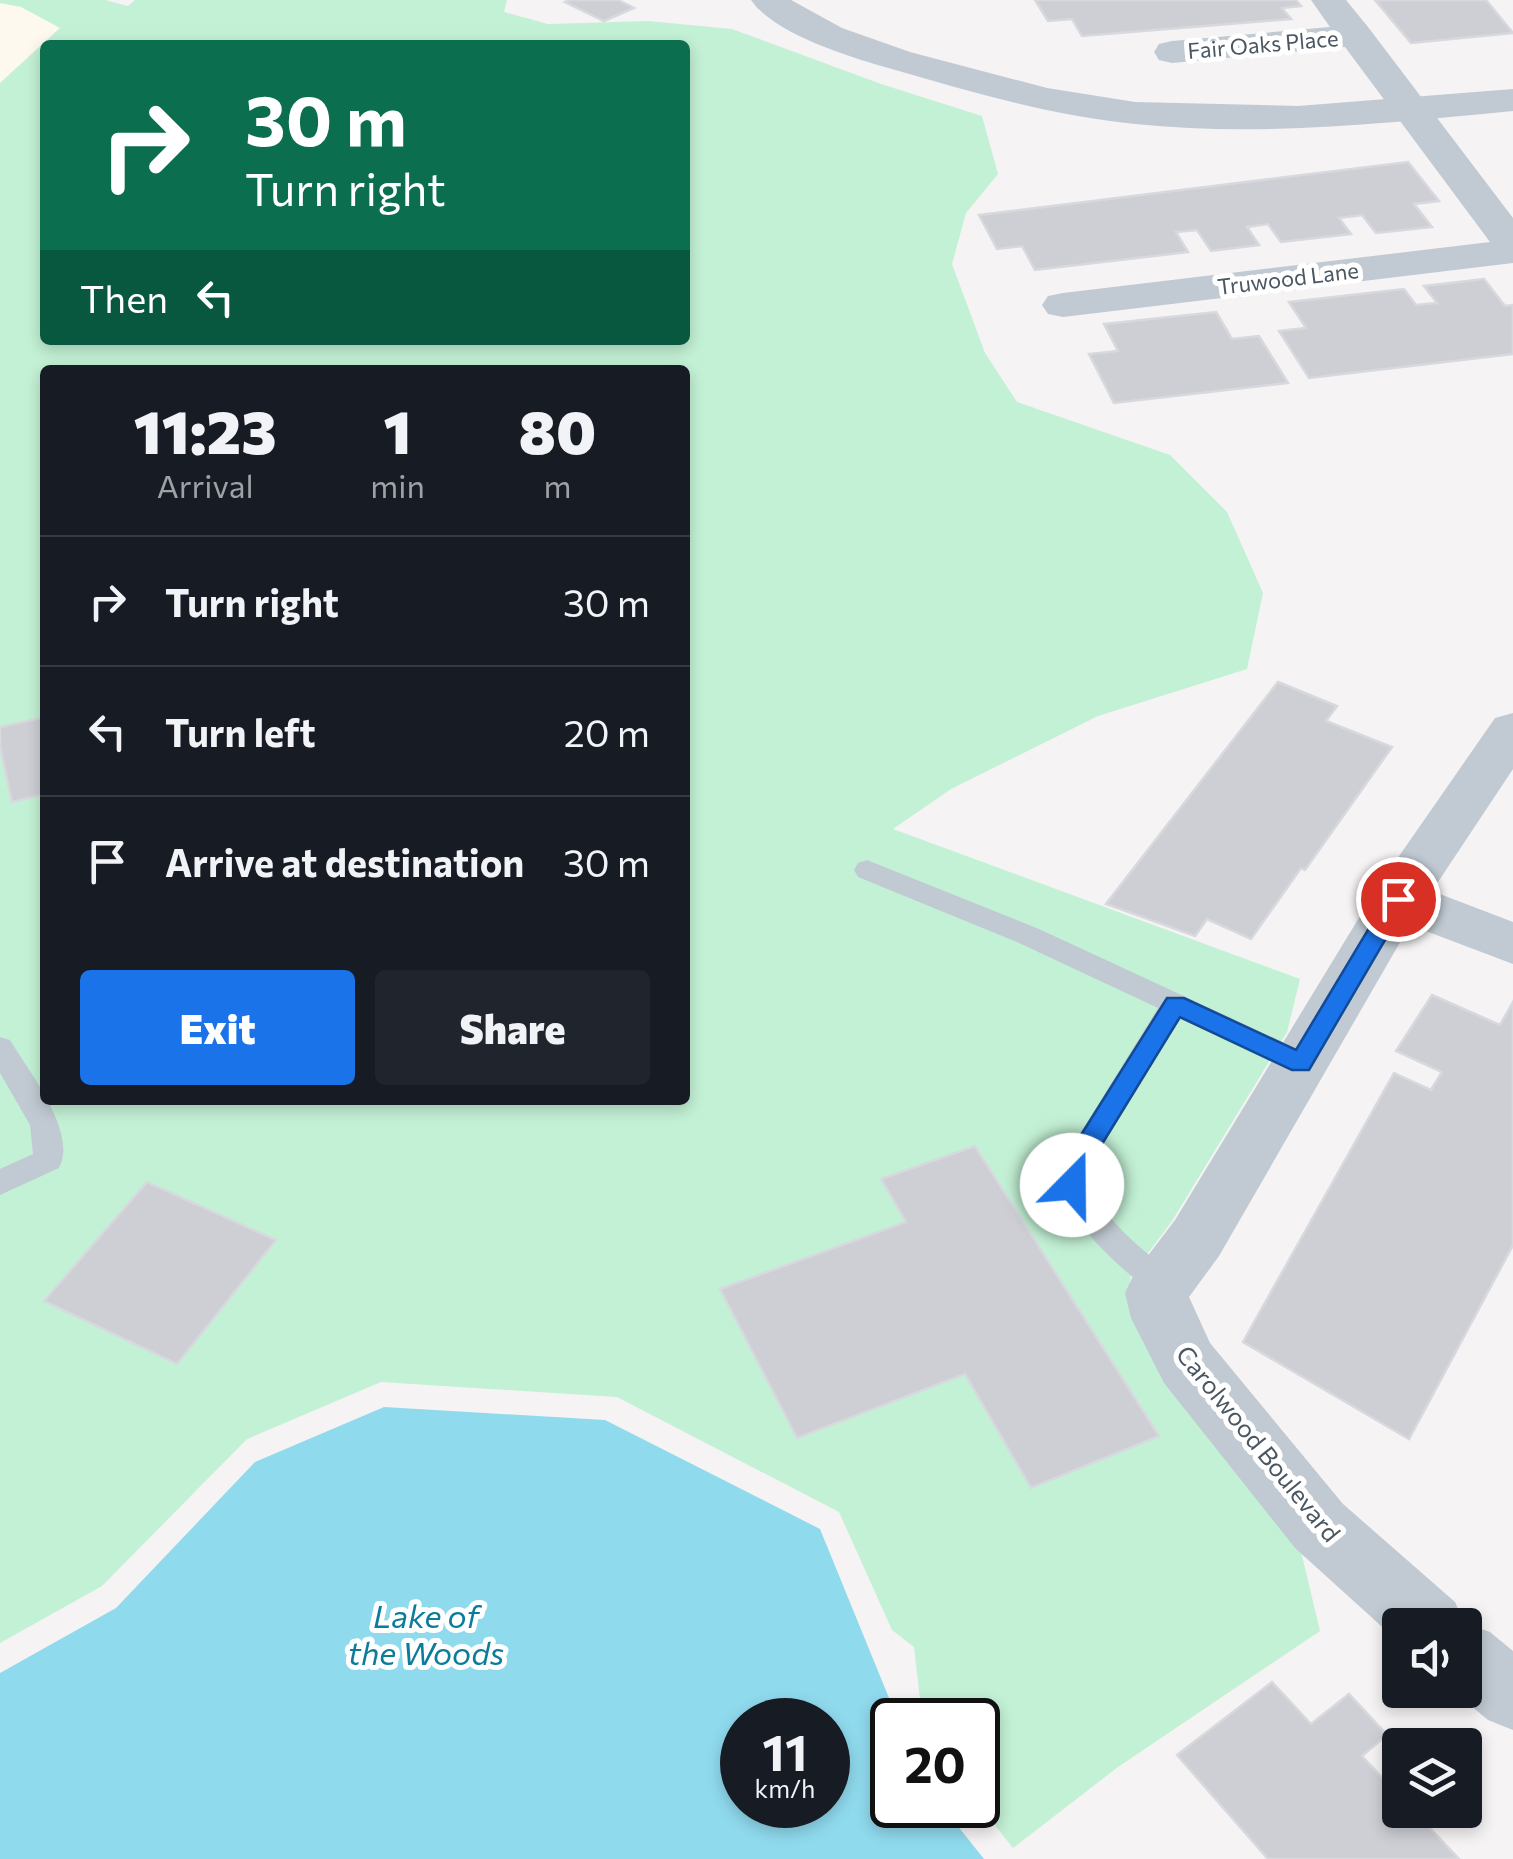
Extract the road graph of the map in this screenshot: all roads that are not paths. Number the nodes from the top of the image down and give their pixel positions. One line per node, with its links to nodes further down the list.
1 (768, 0): 6 (street)
2 (1328, 0): 3 (street)
3 (1355, 36): 4 (street, Fair Oaks Place); 6 (street)
4 (1172, 52)
5 (1513, 100): 6 (street)
6 (1412, 109): 7 (street)
7 (1513, 248): 8 (street, Truwood Lane)
8 (1063, 305)
9 (1513, 730): 11 (street)
10 (867, 870): 13 (lane)
11 (1398, 899): 12 (street); 15 (street)
12 (1513, 944)
13 (1176, 1004): 15 (lane); 17 (lane)
14 (0, 1048): 16 (lane)
15 (1301, 1063): 17 (street)
16 (0, 1183)
17 (1162, 1285): 18 (street, Carolwood Boulevard)
18 (1411, 1608)
19 (1482, 1670): 20 (street)
20 (1513, 1696)

